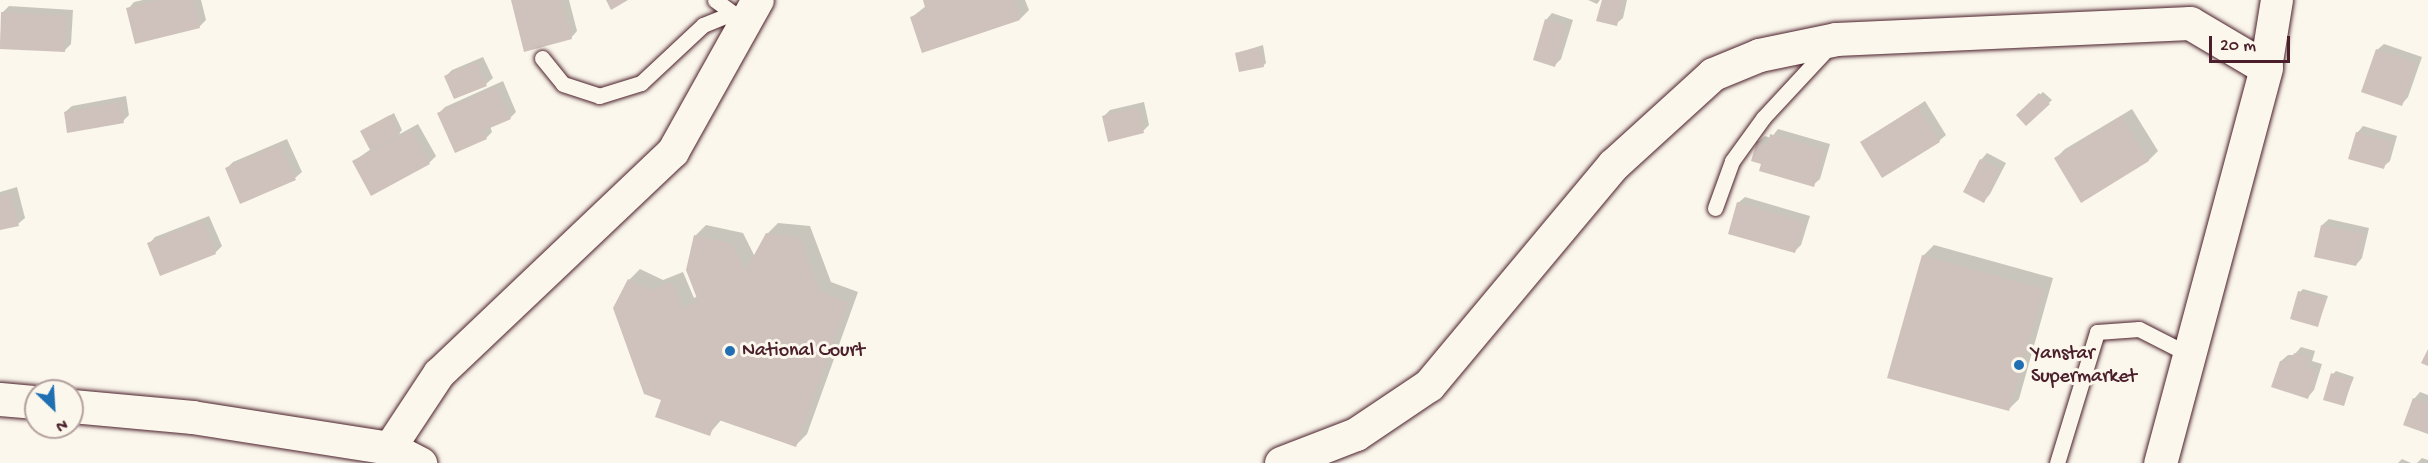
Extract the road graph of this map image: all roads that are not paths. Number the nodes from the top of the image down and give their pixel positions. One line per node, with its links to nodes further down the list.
1 (715, 0): 3 (lane)
2 (2277, 0): 6 (street)
3 (746, 12): 5 (lane); 12 (street)
4 (1836, 39): 6 (street); 7 (lane); 14 (street)
5 (542, 57)
6 (2266, 68): 8 (street)
7 (1715, 208)
8 (2188, 354): 15 (lane); 16 (street)
9 (0, 399): 10 (street)
10 (24, 401)
11 (84, 407): 12 (street)
12 (390, 448): 13 (street)
13 (420, 463)
14 (1281, 463)
15 (2057, 463)
16 (2160, 463)

